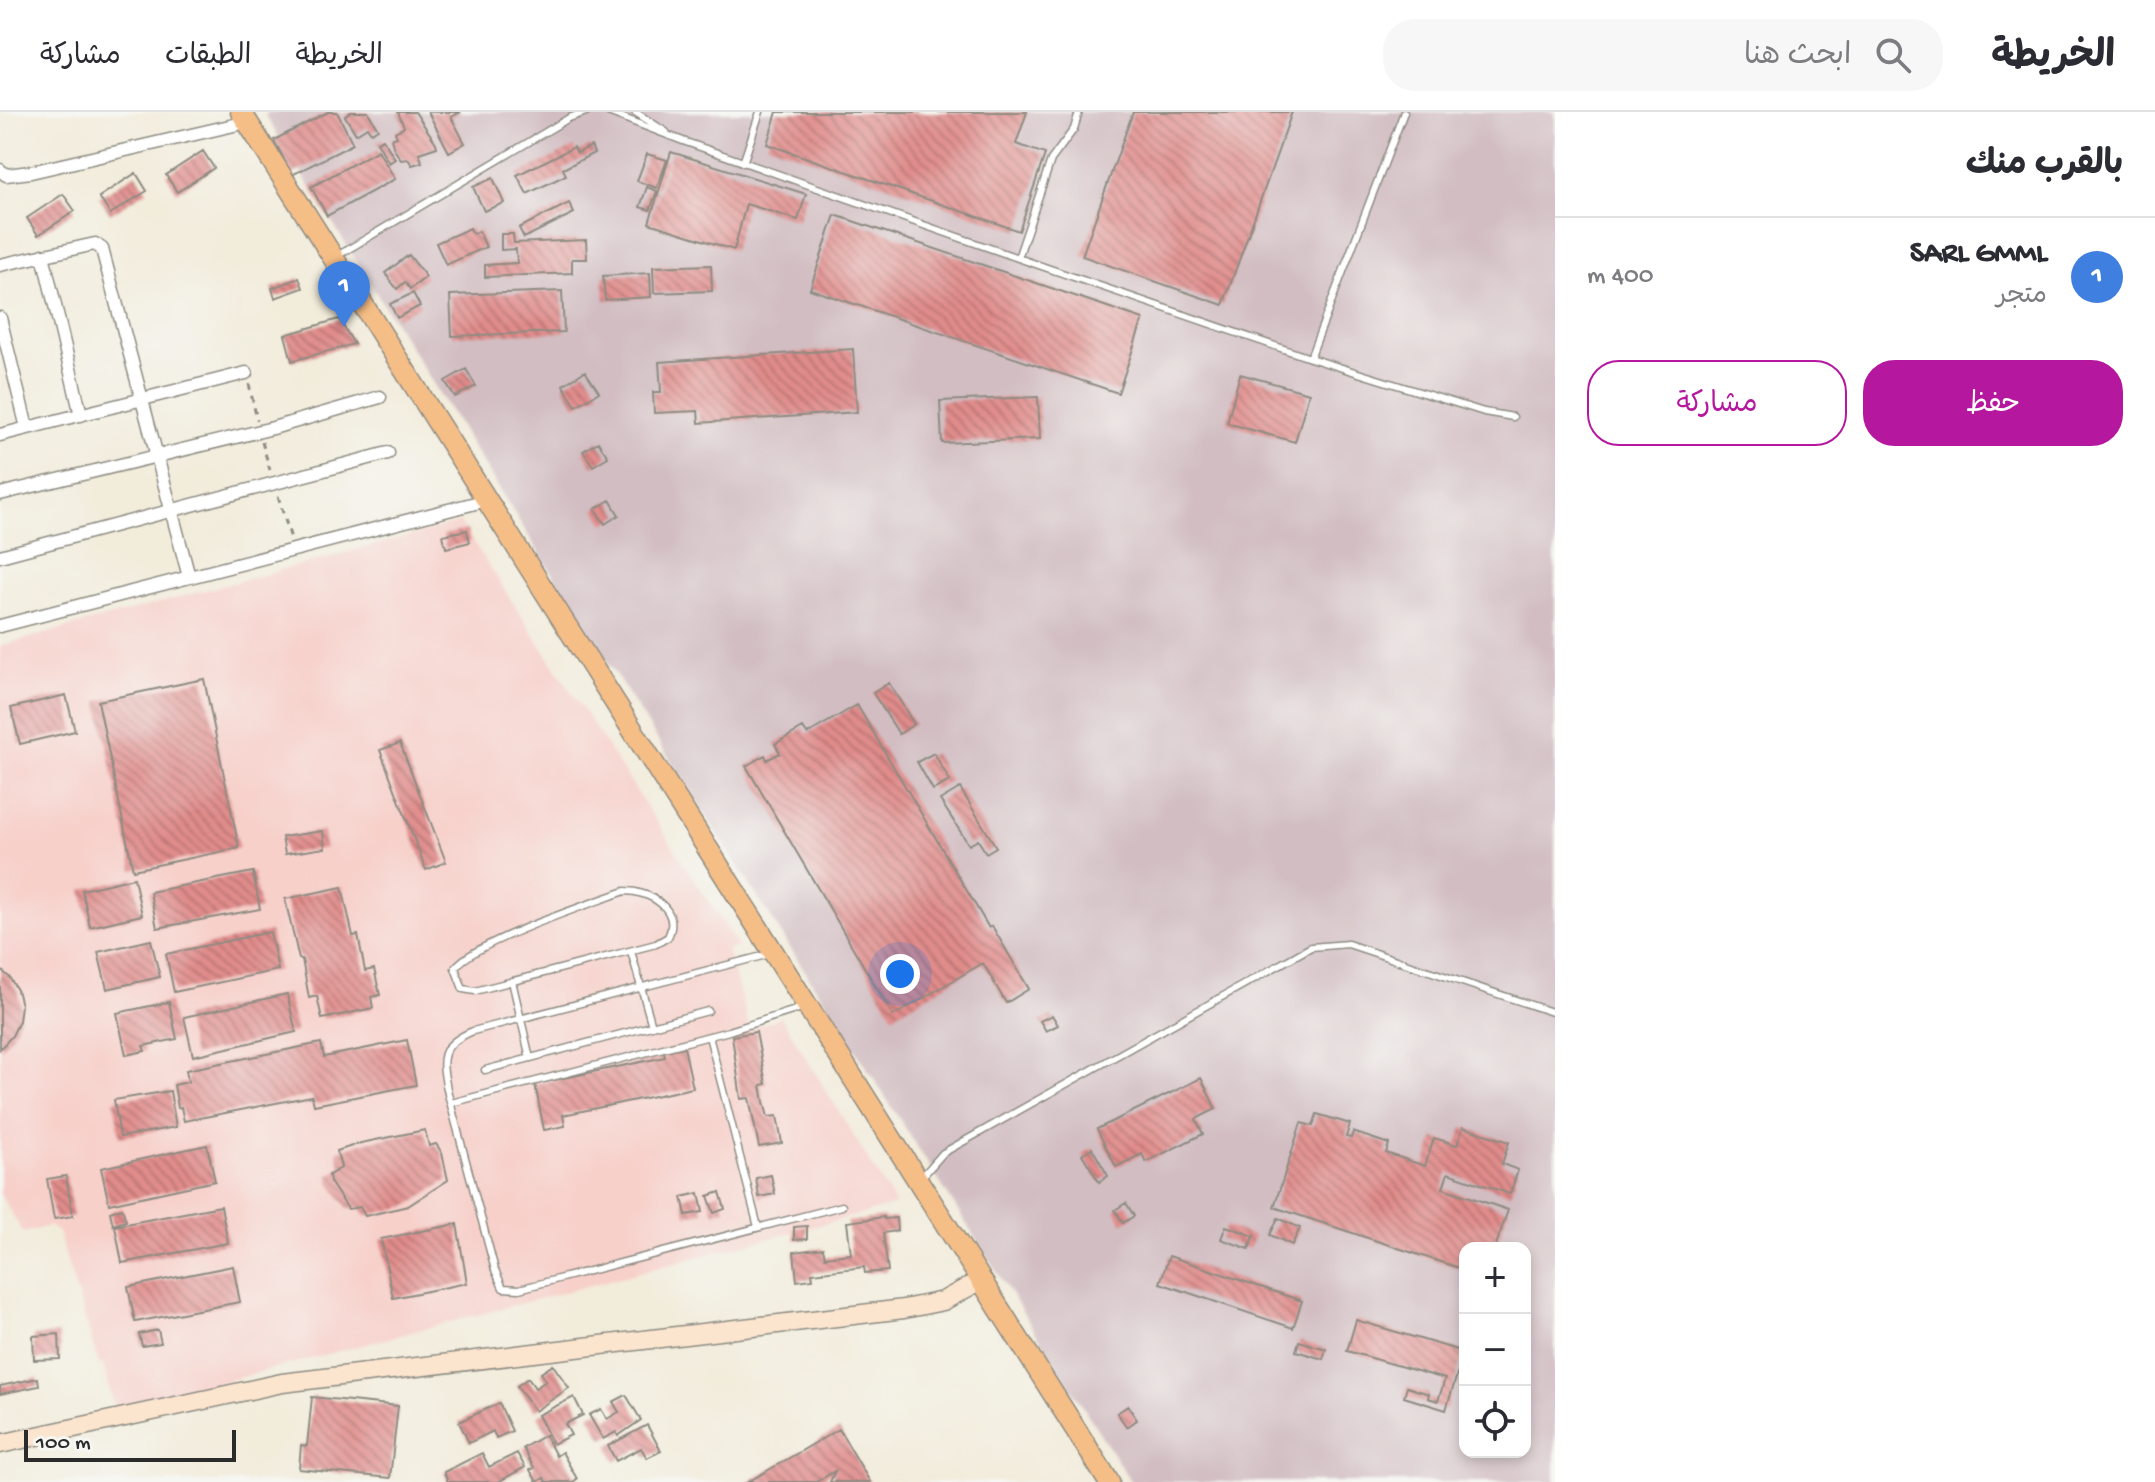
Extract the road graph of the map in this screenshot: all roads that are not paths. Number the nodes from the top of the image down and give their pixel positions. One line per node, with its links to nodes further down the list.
1 (586, 112): 7 (lane)
2 (608, 112): 9 (lane)
3 (635, 112): 9 (lane)
4 (760, 112): 10 (lane)
5 (1079, 112): 14 (lane)
6 (1404, 112): 17 (lane)
7 (571, 115): 13 (lane)
8 (244, 117): 11 (street); 13 (main road)
9 (683, 141): 10 (lane)
10 (743, 163): 14 (lane)
11 (0, 170)
12 (43, 255): 15 (street); 20 (street); 21 (street)
13 (334, 258): 28 (main road)
14 (1018, 258): 17 (lane)
15 (0, 265)
16 (0, 318): 23 (street)
17 (1310, 358): 22 (lane)
18 (246, 373): 20 (street)
19 (380, 397): 26 (street)
20 (143, 399): 21 (street); 26 (street)
21 (81, 415): 23 (street)
22 (1513, 417)
23 (27, 428): 24 (street)
24 (0, 435)
25 (388, 453): 29 (street)
26 (158, 455): 27 (street); 29 (street)
27 (0, 494)
28 (487, 500): 31 (street); 34 (main road)
29 (172, 510): 30 (street); 31 (street)
30 (0, 556)
31 (189, 577): 32 (street)
32 (0, 626)
33 (631, 951): 35 (lane); 35 (lane); 36 (lane)
34 (774, 953): 36 (lane); 37 (main road)
35 (512, 981): 40 (lane)
36 (642, 988): 40 (lane); 41 (lane)
37 (808, 1006): 42 (lane); 46 (main road)
38 (708, 1011): 41 (lane)
39 (1555, 1013): 46 (lane)
40 (521, 1019): 43 (lane); 45 (lane)
41 (652, 1026): 43 (lane)
42 (709, 1036): 45 (lane); 48 (lane)
43 (530, 1058): 44 (lane)
44 (485, 1070)
45 (451, 1103): 48 (lane)
46 (918, 1181): 49 (main road)
47 (842, 1206): 48 (lane)
48 (758, 1227)
49 (981, 1280): 50 (street); 51 (main road)
50 (0, 1444)
51 (1109, 1482)

